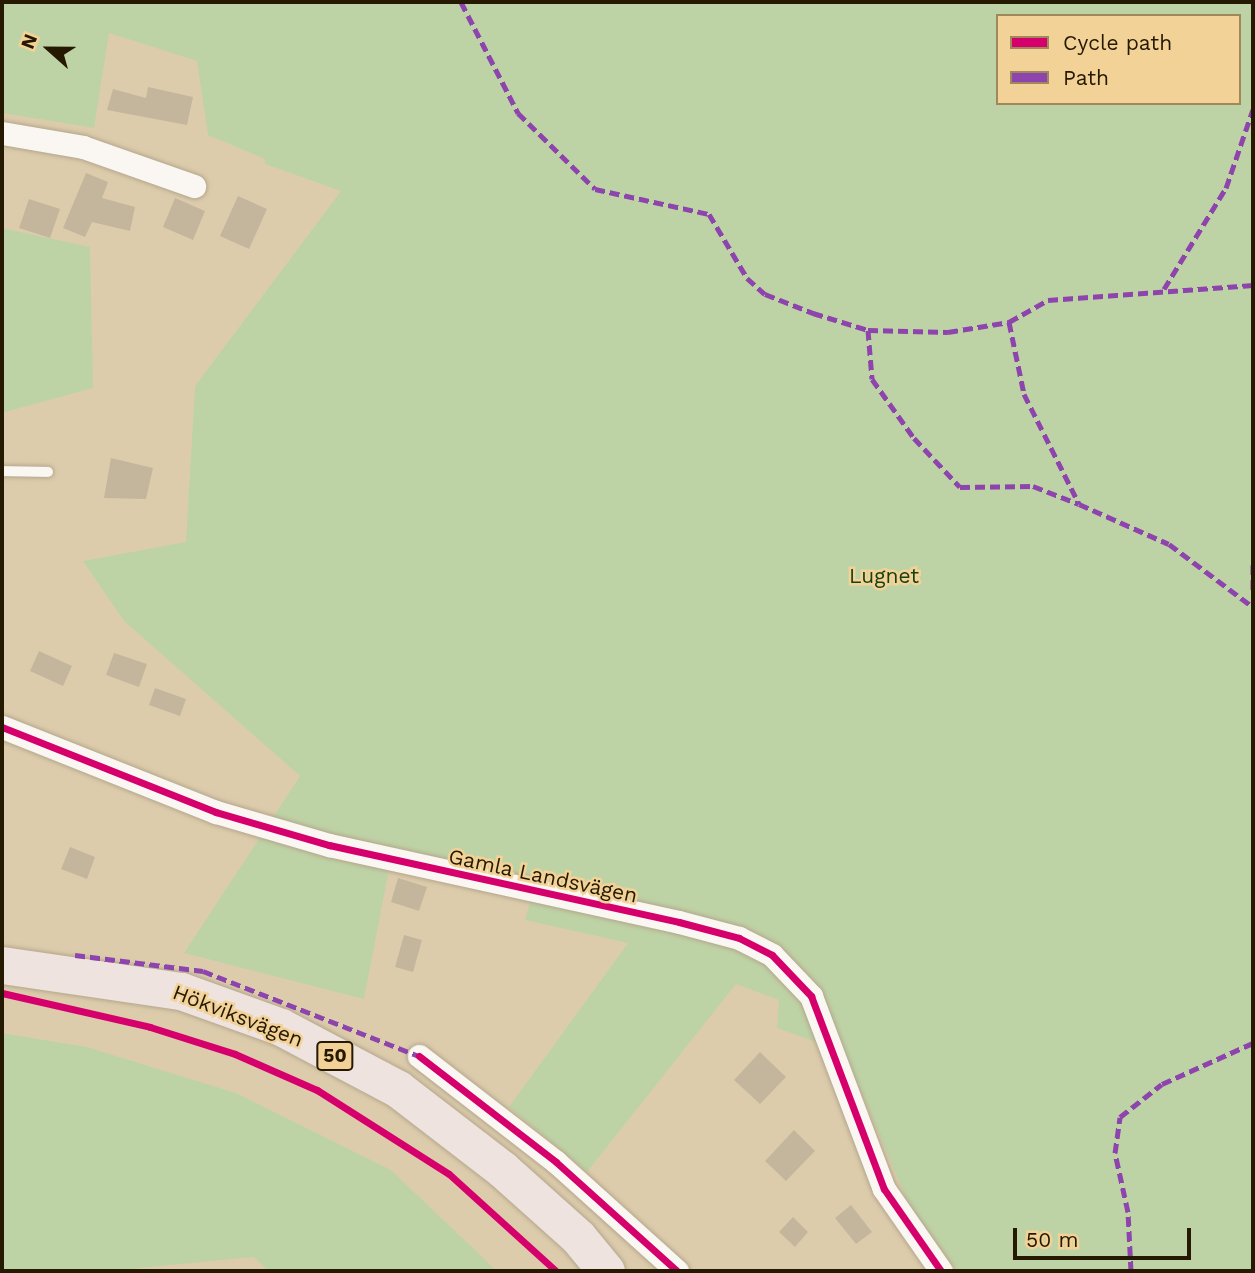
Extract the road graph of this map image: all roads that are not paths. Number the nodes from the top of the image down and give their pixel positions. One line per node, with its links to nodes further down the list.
1 (2, 133): 2 (street)
2 (194, 186)
3 (2, 471): 4 (lane)
4 (48, 472)
5 (2, 727): 10 (street, Gamla Landsvägen)
6 (2, 965): 8 (main road, Hökviksvägen / 50)
7 (419, 1056): 9 (street)
8 (606, 1271)
9 (677, 1271)
10 (941, 1271)

